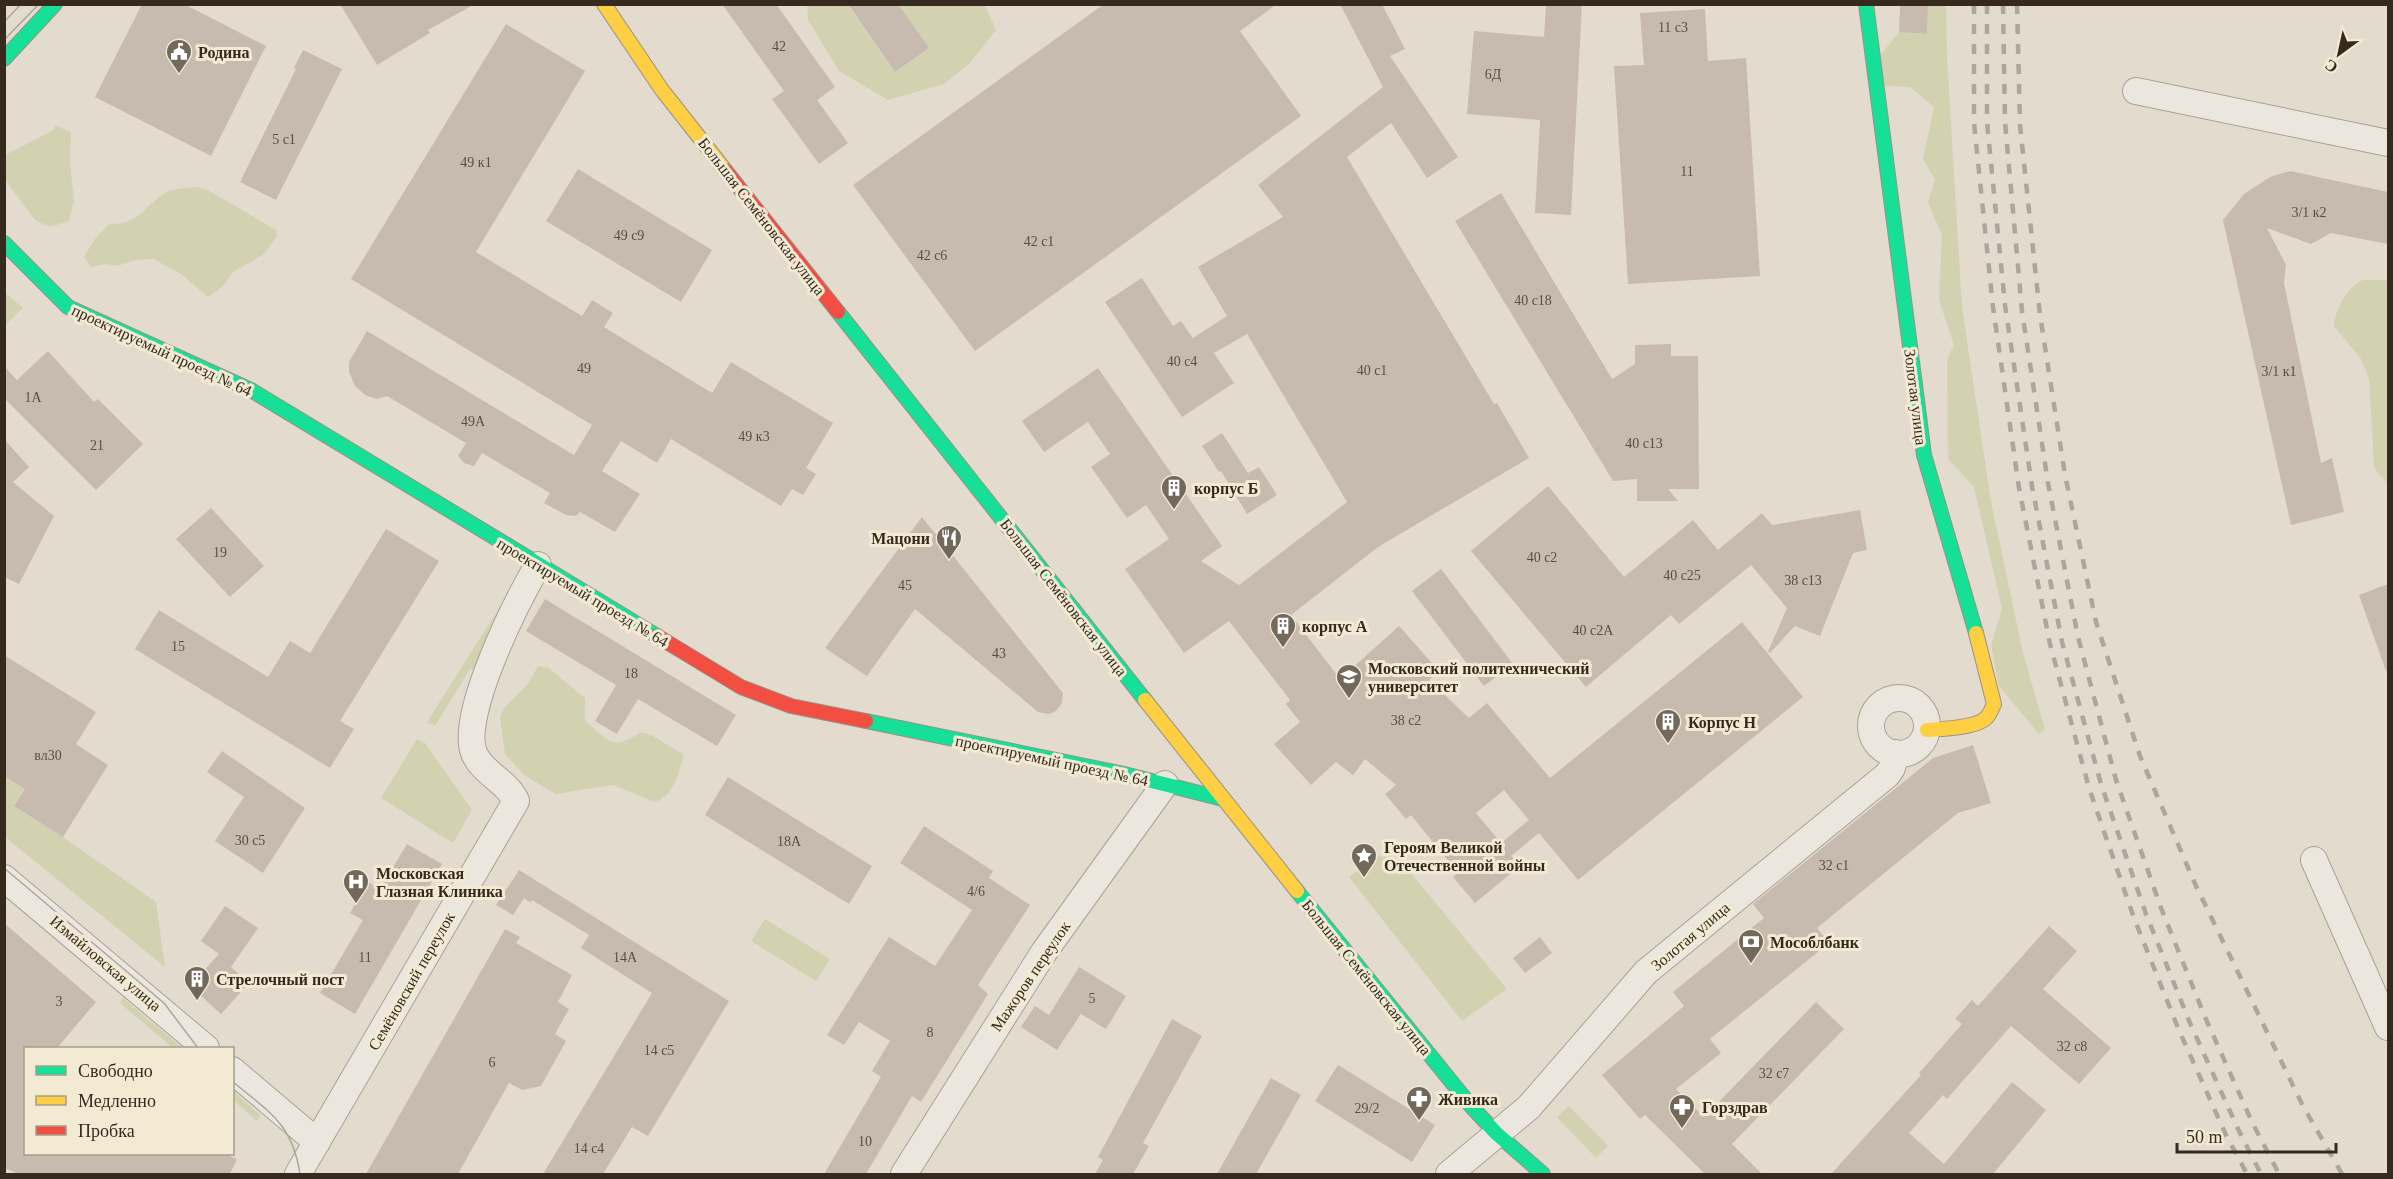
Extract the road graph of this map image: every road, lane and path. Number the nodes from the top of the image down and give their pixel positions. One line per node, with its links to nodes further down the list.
1 (55, 4): 4 (street)
2 (604, 4): 12 (street, Большая Семёновская улица)
3 (1866, 4): 9 (street, Золотая улица)
4 (4, 59)
5 (2136, 91): 6 (street)
6 (2388, 143)
7 (4, 243): 8 (street, проектируемый проезд № 64)
8 (538, 565): 11 (street, проектируемый проезд № 64); 19 (street, Семёновский переулок)
9 (1927, 730): 10 (street); 10 (street)
10 (1896, 753): 18 (street, Золотая улица)
11 (1165, 784): 12 (street, проектируемый проезд № 64); 21 (street, Мажоров переулок)
12 (1223, 799): 18 (street, Большая Семёновская улица)
13 (2314, 860): 15 (street)
14 (4, 878): 16 (street, Измайловская улица)
15 (2388, 1028)
16 (206, 1047)
17 (234, 1072): 19 (street)
18 (1496, 1133): 22 (street, Золотая улица); 23 (street, Большая Семёновская улица)
19 (317, 1142): 20 (street, Семёновский переулок)
20 (298, 1174)
21 (904, 1174)
22 (1449, 1174)
23 (1543, 1174)

